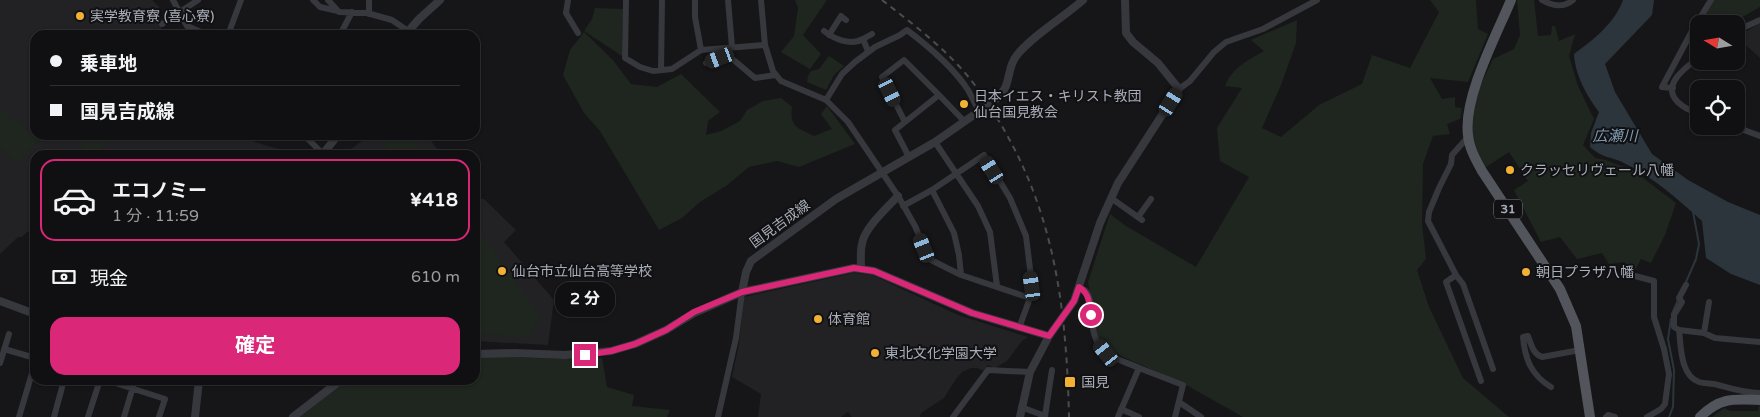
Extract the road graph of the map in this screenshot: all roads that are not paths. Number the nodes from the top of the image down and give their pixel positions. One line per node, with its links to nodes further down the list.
1 (173, 0): 21 (street)
2 (198, 0): 21 (street)
3 (241, 0): 30 (street)
4 (313, 0): 22 (street)
5 (328, 0): 22 (street)
6 (369, 0): 24 (street)
7 (440, 0): 33 (street)
8 (568, 0): 34 (street)
9 (626, 0): 43 (street)
10 (662, 0): 43 (street)
11 (695, 0): 39 (street)
12 (728, 0): 38 (street)
13 (761, 0): 37 (street)
14 (1084, 0): 49 (street)
15 (1125, 0): 46 (street)
16 (1317, 0): 46 (street)
17 (1511, 0): 57 (main road, 31)
18 (1542, 0): 19 (street)
19 (1573, 0)
20 (1711, 0): 45 (street)
21 (180, 12): 27 (street); 29 (street)
22 (339, 12): 23 (street)
23 (352, 12): 24 (street); 31 (street)
24 (369, 14): 32 (street)
25 (841, 16): 36 (street)
26 (1760, 20): 28 (street)
27 (162, 24)
28 (1745, 27)
29 (196, 30)
30 (230, 30)
31 (343, 30)
32 (403, 30)
33 (409, 30)
34 (578, 33)
35 (872, 34): 36 (street)
36 (863, 40): 40 (street)
37 (765, 45): 38 (street); 44 (street)
38 (732, 47): 39 (street)
39 (701, 50): 43 (street)
40 (868, 51): 48 (street); 51 (street)
41 (706, 63): 44 (street)
42 (1690, 66): 45 (street)
43 (661, 70)
44 (776, 75): 48 (street)
45 (1673, 88): 52 (street)
46 (1179, 89): 68 (street)
47 (938, 95): 53 (street); 54 (street); 54 (street)
48 (826, 100): 64 (street)
49 (996, 100)
50 (988, 105): 51 (street, 国見吉成線)
51 (978, 111): 53 (street, 国見吉成線)
52 (1690, 111)
53 (964, 120): 60 (street, 国見吉成線)
54 (905, 122): 63 (street)
55 (1745, 130): 56 (street)
56 (1760, 136)
57 (1468, 137): 73 (street); 90 (main road, 31)
58 (309, 140): 61 (street)
59 (334, 140): 62 (street)
60 (935, 142): 63 (street, 国見吉成線); 65 (street)
61 (318, 150)
62 (325, 150)
63 (909, 157): 64 (street, 国見吉成線)
64 (882, 173): 67 (street); 78 (street, 国見吉成線)
65 (956, 174): 66 (street); 76 (street); 79 (street)
66 (932, 190): 70 (street); 72 (street)
67 (898, 196): 70 (street); 71 (street)
68 (1111, 198): 69 (street); 77 (street)
69 (1151, 199)
70 (903, 206): 72 (street)
71 (861, 268): 78 (street); 83 (street)
72 (961, 275): 76 (street)
73 (1456, 275): 95 (street); 99 (street)
74 (1635, 276): 130 (street)
75 (1686, 285): 84 (street)
76 (997, 286): 79 (street)
77 (1079, 287): 87 (street); 94 (street)
78 (742, 292): 91 (street); 120 (street)
79 (1030, 298): 83 (street)
80 (0, 301): 82 (street)
81 (1709, 302): 85 (street)
82 (30, 312)
83 (1019, 328): 87 (street)
84 (1679, 330): 85 (street); 108 (street)
85 (1704, 333): 88 (street)
86 (9, 334): 89 (street)
87 (1049, 336): 97 (street)
88 (1760, 342)
89 (4, 348): 92 (street); 93 (street)
90 (1580, 350): 106 (street); 127 (main road, 31)
91 (480, 354)
92 (30, 356)
93 (0, 363)
94 (1139, 368): 110 (street); 112 (street)
95 (1493, 369)
96 (1052, 370): 111 (street)
97 (1030, 372): 111 (street); 121 (street)
98 (30, 380): 113 (street)
99 (1481, 381)
100 (63, 385): 114 (street)
101 (98, 385): 115 (street)
102 (123, 385): 107 (street)
103 (134, 385): 107 (street)
104 (198, 385): 118 (street)
105 (335, 385): 119 (street)
106 (1551, 387)
107 (133, 388): 116 (street); 117 (street)
108 (1760, 393)
109 (1760, 400): 131 (main road)
110 (1179, 402): 125 (street); 126 (street)
111 (1021, 407): 122 (street)
112 (1121, 409): 123 (street); 124 (street)
113 (19, 417)
114 (54, 417)
115 (88, 417)
116 (124, 417)
117 (159, 417)
118 (195, 417)
119 (293, 417)
120 (718, 417)
121 (953, 417)
122 (1020, 417)
123 (1118, 417)
124 (1140, 417)
125 (1175, 417)
126 (1202, 417)
127 (1590, 417)
128 (1606, 417): 129 (street)
129 (1615, 417)
130 (1647, 417)
131 (1700, 417)

